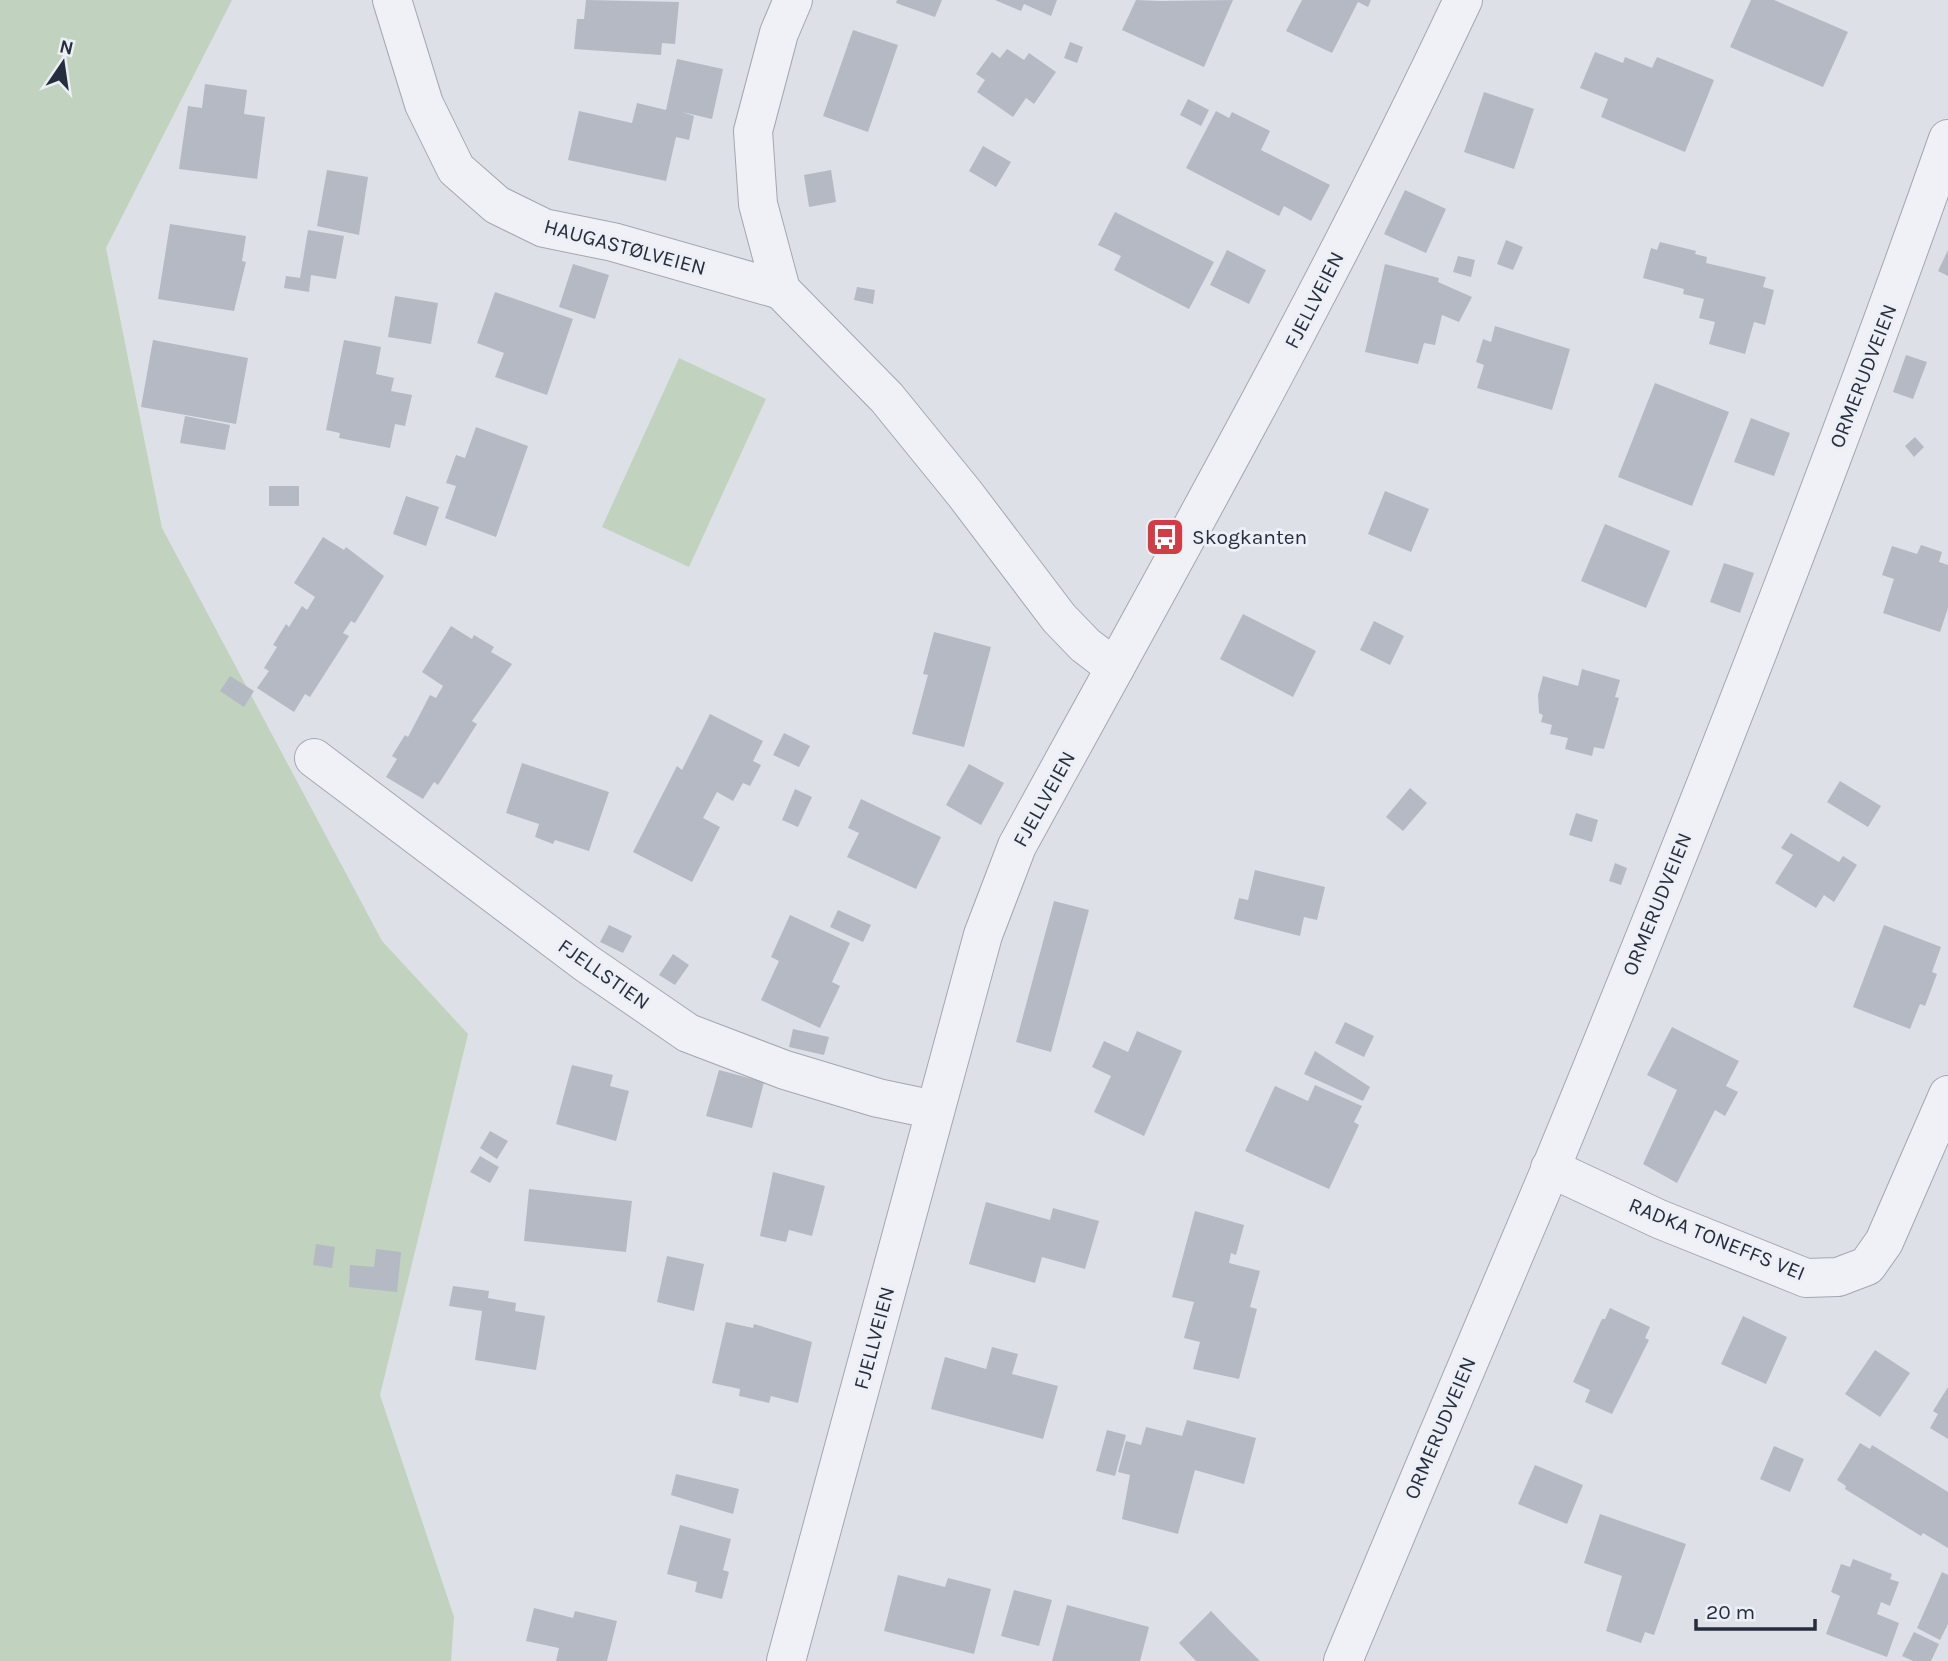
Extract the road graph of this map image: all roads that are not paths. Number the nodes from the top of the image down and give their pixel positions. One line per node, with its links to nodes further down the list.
1 (392, 0): 5 (street, HAUGASTØLVEIEN)
2 (793, 0): 5 (street)
3 (1463, 0): 6 (street, FJELLVEIEN)
4 (1948, 139): 10 (street, ORMERUDVEIEN)
5 (781, 290): 6 (street)
6 (1115, 668): 9 (street, FJELLVEIEN)
7 (314, 758): 9 (street, FJELLSTIEN)
8 (1948, 1096): 10 (street, RADKA TONEFFS VEI)
9 (935, 1110): 11 (street, FJELLVEIEN)
10 (1550, 1168): 12 (street, ORMERUDVEIEN)
11 (786, 1661)
12 (1343, 1661)

